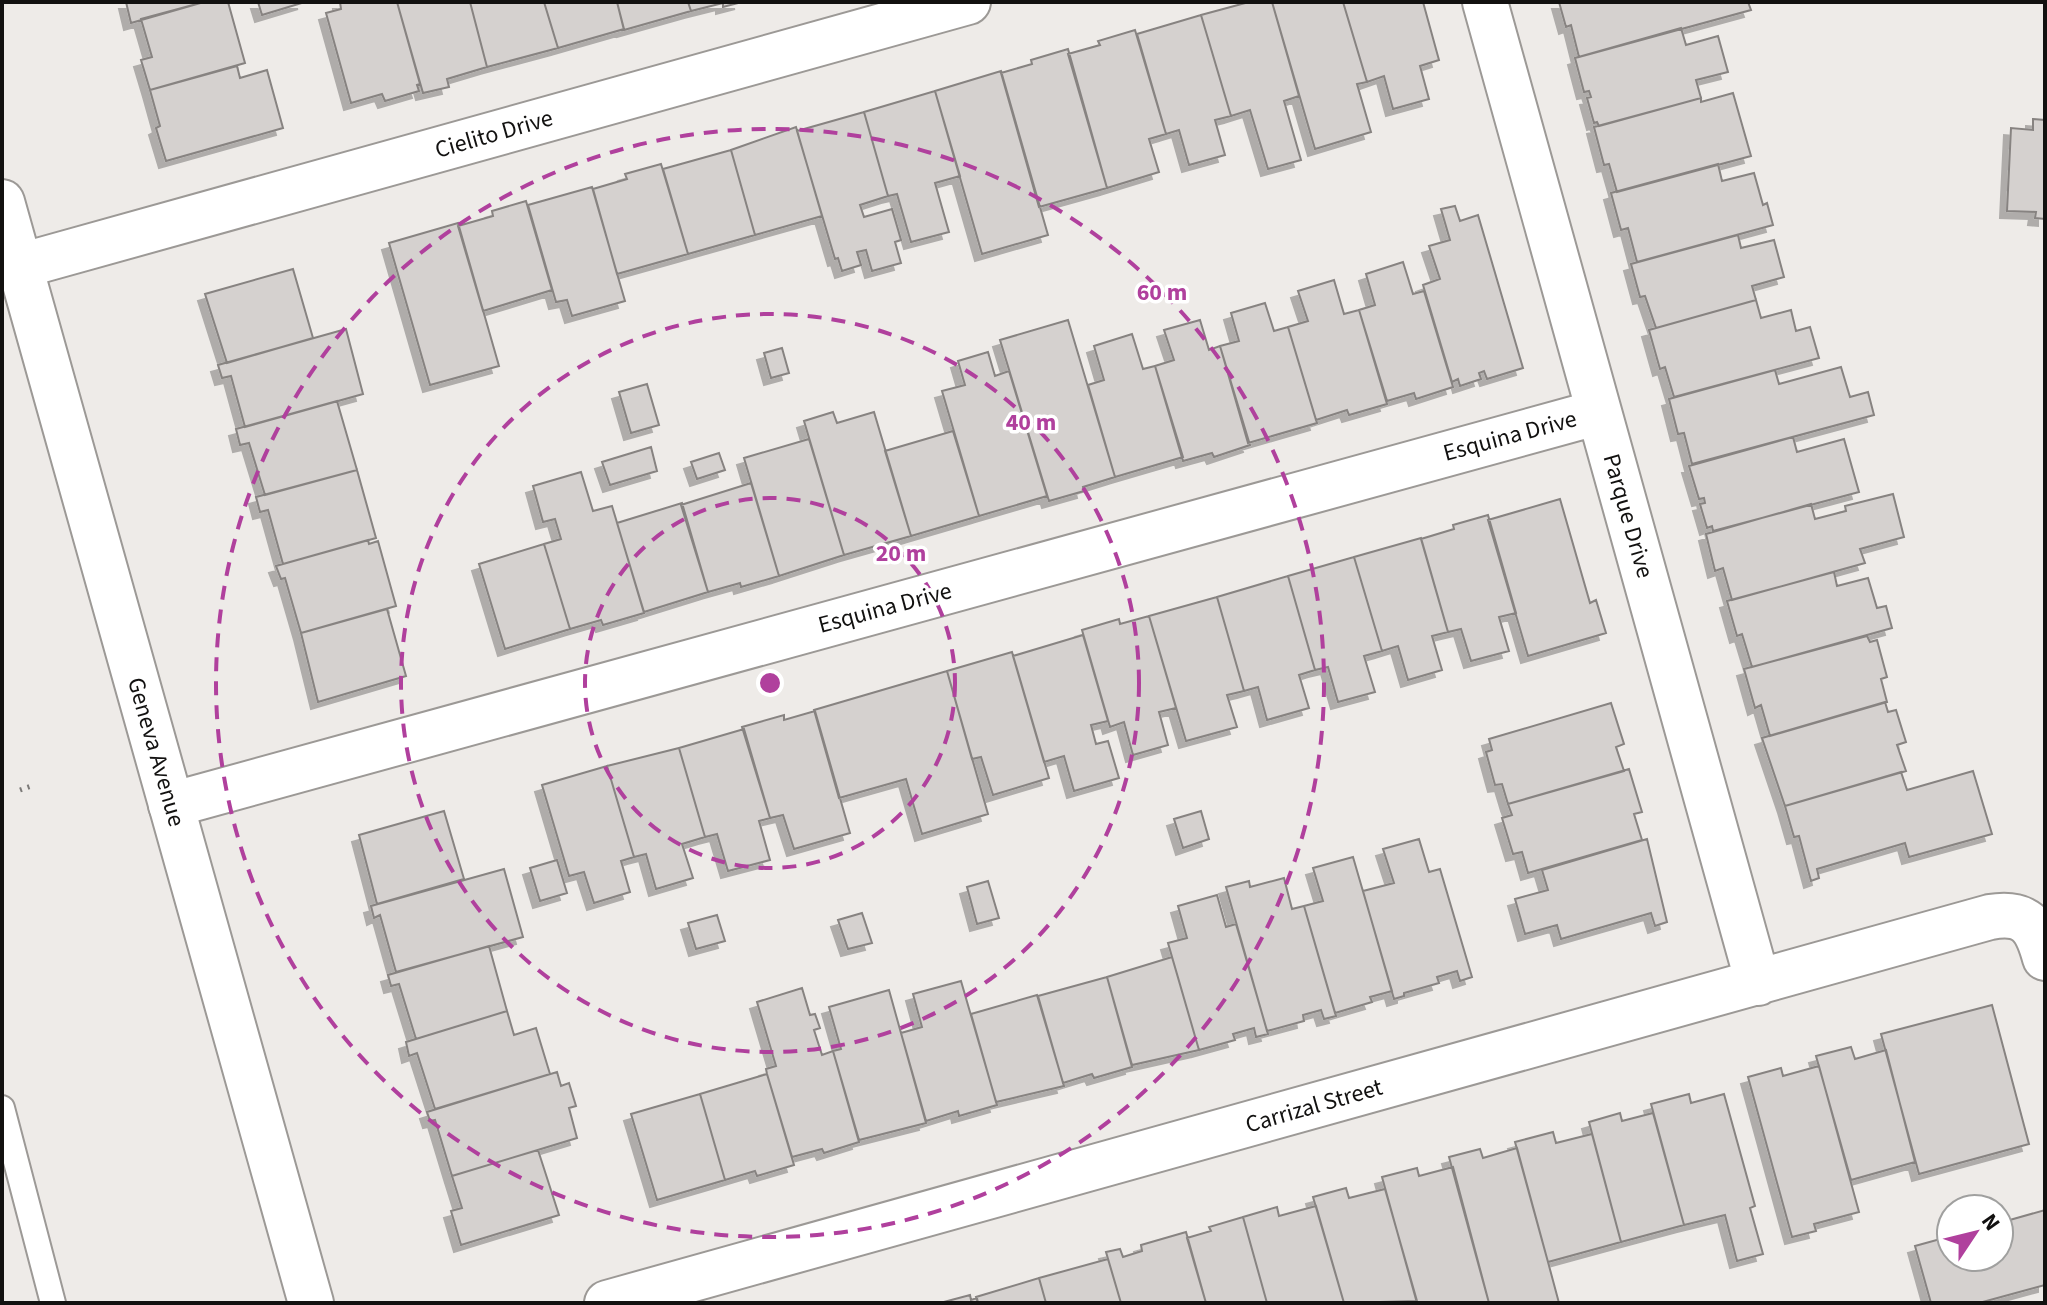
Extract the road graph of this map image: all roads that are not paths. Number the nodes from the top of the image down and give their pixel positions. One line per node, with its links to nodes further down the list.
1 (968, 2): 4 (street, Cielito Drive)
2 (1485, 2): 5 (street, Parque Drive)
3 (2, 202): 4 (street, Geneva Avenue)
4 (20, 266): 6 (street, Geneva Avenue)
5 (1599, 412): 6 (street, Esquina Drive); 8 (street, Parque Drive)
6 (171, 805): 11 (street, Geneva Avenue)
7 (2045, 958): 8 (street, Carrizal Street)
8 (1758, 983): 12 (street, Carrizal Street)
9 (2, 1108): 10 (lane)
10 (53, 1303)
11 (311, 1303)
12 (607, 1303)

